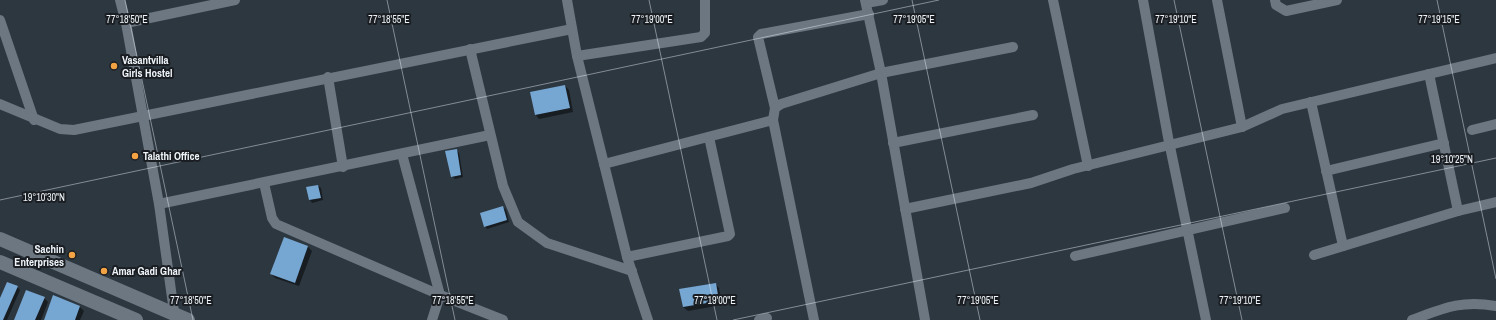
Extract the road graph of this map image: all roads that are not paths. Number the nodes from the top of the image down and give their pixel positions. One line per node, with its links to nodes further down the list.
1 (120, 0): 15 (street)
2 (236, 0): 11 (street)
3 (566, 0): 16 (street)
4 (705, 0): 19 (street)
5 (883, 0): 12 (street)
6 (1053, 0): 41 (street)
7 (1146, 0): 38 (street)
8 (1216, 0): 32 (street)
9 (1276, 0): 10 (street)
10 (1337, 0)
11 (217, 2): 15 (street)
12 (865, 2): 13 (street)
13 (868, 14): 21 (street); 26 (street)
14 (0, 20): 29 (street)
15 (126, 23): 27 (street)
16 (572, 29): 18 (street); 19 (street)
17 (1013, 48): 21 (street)
18 (470, 49): 23 (street); 34 (street)
19 (577, 56): 40 (street)
20 (1496, 58): 22 (street)
21 (881, 73): 26 (street); 36 (street)
22 (1429, 74): 24 (street); 37 (street)
23 (328, 77): 27 (street); 42 (street)
24 (1311, 102): 32 (street); 43 (street)
25 (0, 104): 29 (street)
26 (776, 108): 30 (street)
27 (142, 115): 29 (street); 46 (street)
28 (1033, 115): 36 (street)
29 (34, 120)
30 (772, 120): 35 (street); 66 (street)
31 (1496, 124): 33 (street)
32 (1242, 127): 38 (street)
33 (1472, 130)
34 (490, 135): 39 (street); 57 (street)
35 (709, 137): 40 (street); 55 (street)
36 (893, 142): 48 (street)
37 (1444, 143): 43 (street); 49 (street)
38 (1170, 146): 41 (street); 50 (street)
39 (402, 154): 42 (street); 58 (street)
40 (604, 164): 55 (street)
41 (1088, 166): 48 (street)
42 (343, 167): 44 (street)
43 (1326, 171): 52 (street)
44 (264, 184): 46 (street); 58 (street)
45 (1496, 202): 49 (street)
46 (159, 204): 61 (street)
47 (1285, 208): 50 (street)
48 (905, 209): 67 (street)
49 (1458, 211): 52 (street)
50 (1188, 232): 54 (street); 68 (street)
51 (0, 240): 61 (main road)
52 (1343, 246): 53 (street)
53 (1314, 255)
54 (1075, 256)
55 (627, 257): 57 (street)
56 (0, 262): 62 (main road)
57 (632, 271): 65 (street)
58 (440, 295): 63 (street); 64 (street)
59 (1496, 306): 60 (street)
60 (1432, 317): 69 (street)
61 (180, 318)
62 (136, 320)
63 (432, 320)
64 (503, 320)
65 (648, 320)
66 (814, 320)
67 (926, 320)
68 (1206, 320)
69 (1412, 320)

